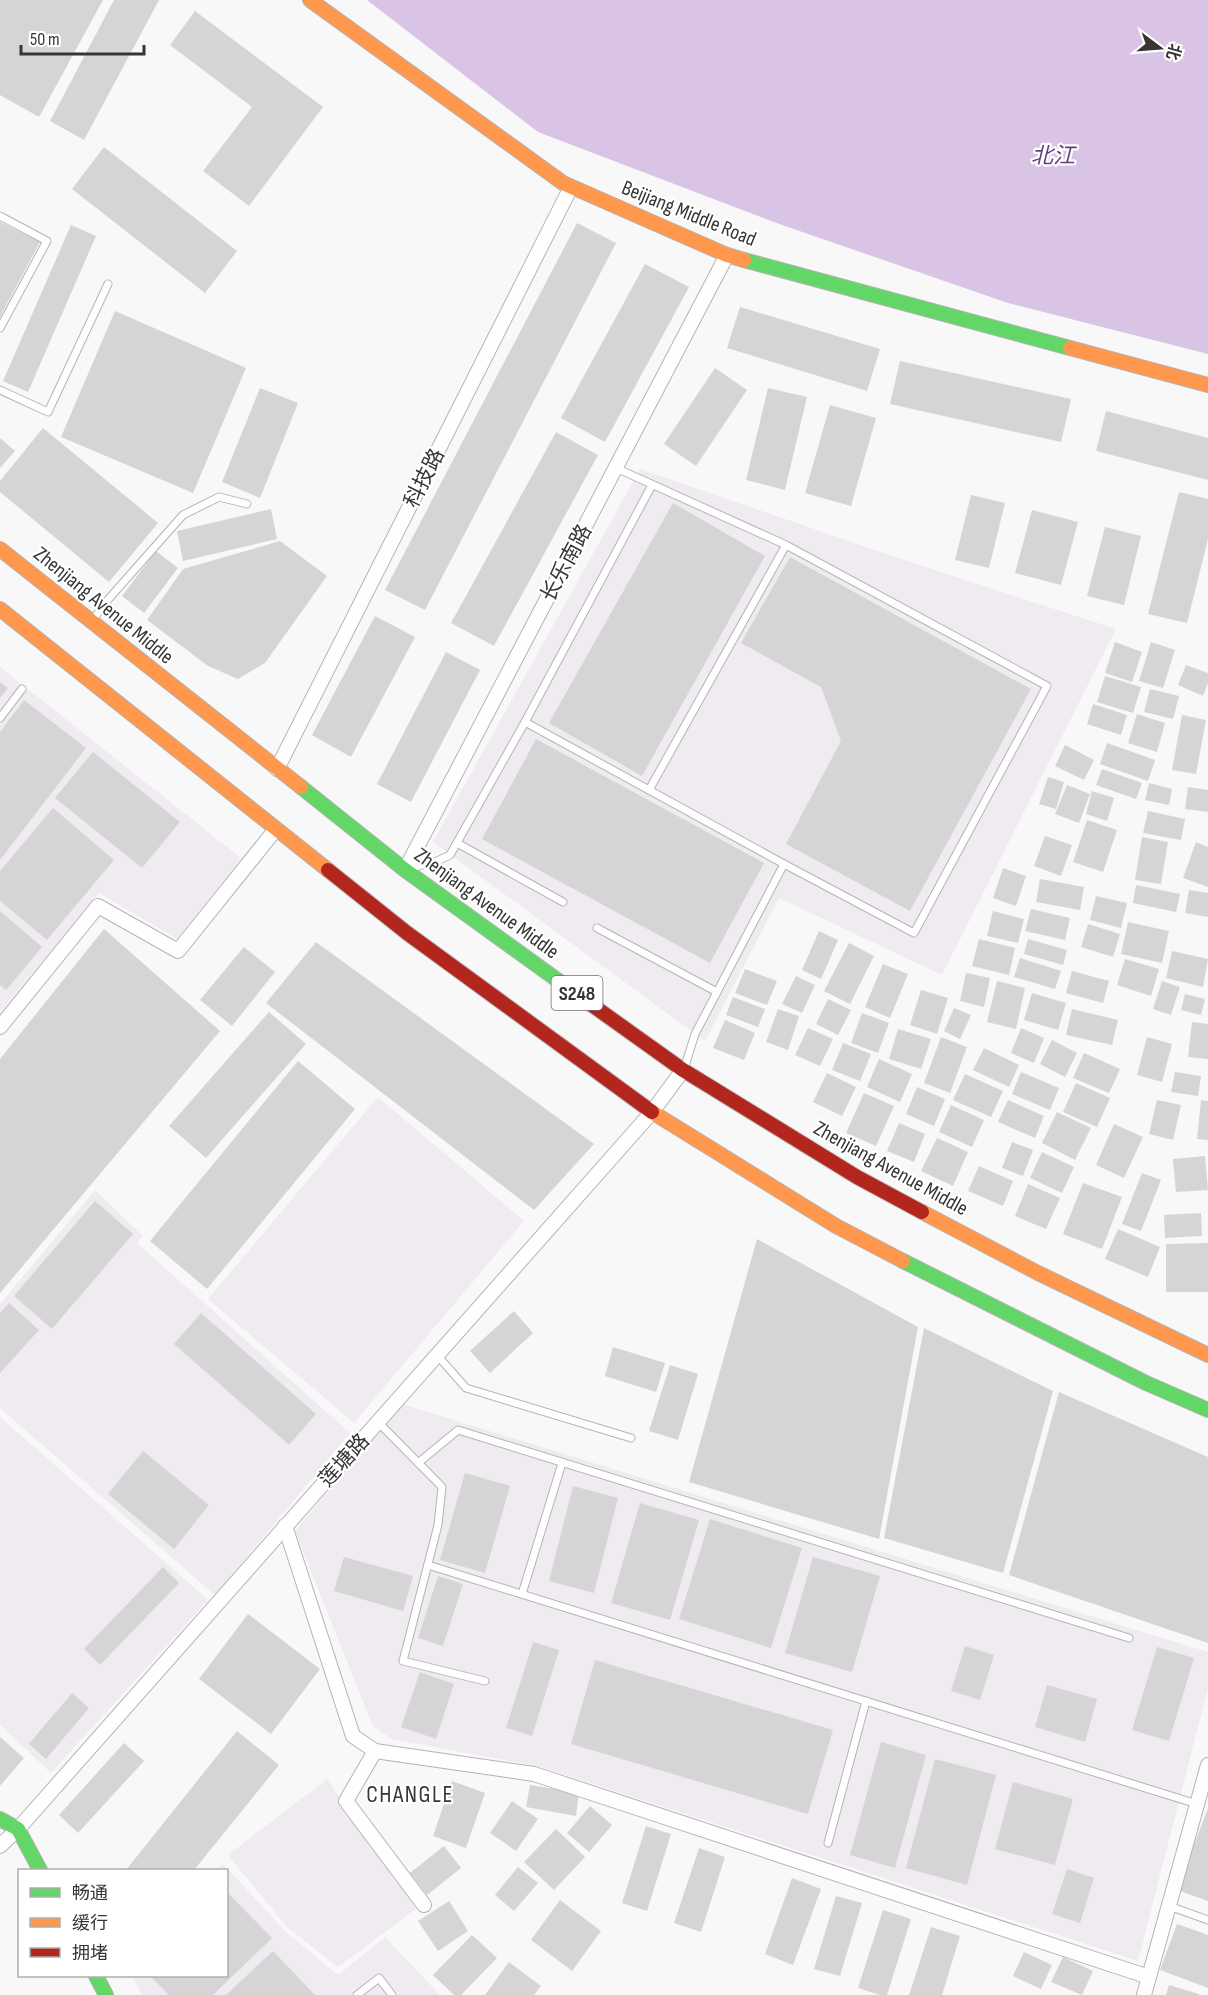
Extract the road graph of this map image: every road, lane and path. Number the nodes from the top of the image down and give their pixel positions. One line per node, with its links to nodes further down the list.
1 (310, 0): 2 (main road, Beijiang Middle Road)
2 (571, 187): 4 (main road, Beijiang Middle Road); 19 (street, 科技路)
3 (0, 216): 6 (lane)
4 (728, 255): 7 (main road, Beijiang Middle Road); 9 (street, 长乐南路)
5 (108, 284): 8 (lane)
6 (0, 328)
7 (1208, 385)
8 (0, 390)
9 (616, 468): 10 (lane); 24 (street, 长乐南路)
10 (652, 485): 12 (lane); 18 (lane)
11 (247, 504): 15 (lane)
12 (786, 545): 20 (lane); 23 (lane)
13 (0, 549): 15 (main road, Zhenjiang Avenue Middle / S248)
14 (0, 609): 21 (main road, S248)
15 (92, 622): 19 (main road, Zhenjiang Avenue Middle / S248)
16 (22, 689): 17 (lane)
17 (0, 718)
18 (525, 722): 20 (lane); 22 (lane)
19 (277, 770): 24 (main road, Zhenjiang Avenue Middle / S248)
20 (649, 790): 23 (lane)
21 (276, 829): 28 (street); 30 (main road, S248)
22 (457, 843): 24 (lane); 25 (lane)
23 (784, 864): 27 (lane)
24 (405, 870): 29 (main road, Zhenjiang Avenue Middle / S248)
25 (562, 902)
26 (597, 928): 27 (lane)
27 (717, 992): 29 (lane)
28 (0, 1027)
29 (683, 1070): 30 (street, 莲塘路); 32 (main road, Zhenjiang Avenue Middle / S248)
30 (652, 1112): 31 (street, 莲塘路); 33 (main road, S248)
31 (437, 1355): 34 (street, 莲塘路); 35 (lane)
32 (1208, 1355)
33 (1208, 1410)
34 (378, 1422): 36 (lane); 38 (street, 莲塘路)
35 (631, 1438)
36 (418, 1462): 37 (lane); 39 (lane)
37 (562, 1462): 40 (lane); 41 (lane)
38 (285, 1526): 44 (street); 48 (street, 莲塘路)
39 (428, 1565): 40 (lane); 42 (lane)
40 (522, 1594): 43 (lane)
41 (1129, 1638)
42 (486, 1681)
43 (866, 1701): 46 (lane); 49 (lane)
44 (375, 1751): 52 (street); 56 (street)
45 (1208, 1765): 46 (street)
46 (1197, 1804): 53 (street)
47 (0, 1819): 48 (main road)
48 (18, 1829): 50 (street, 莲塘路); 51 (main road)
49 (828, 1843)
50 (0, 1846)
51 (39, 1869)
52 (424, 1905)
53 (1169, 1906): 54 (lane); 56 (street)
54 (1208, 1920)
55 (97, 1977): 57 (main road)
56 (1149, 1977): 60 (street)
57 (106, 1995)
58 (357, 1995): 59 (lane)
59 (392, 1995)
60 (1144, 1995)

